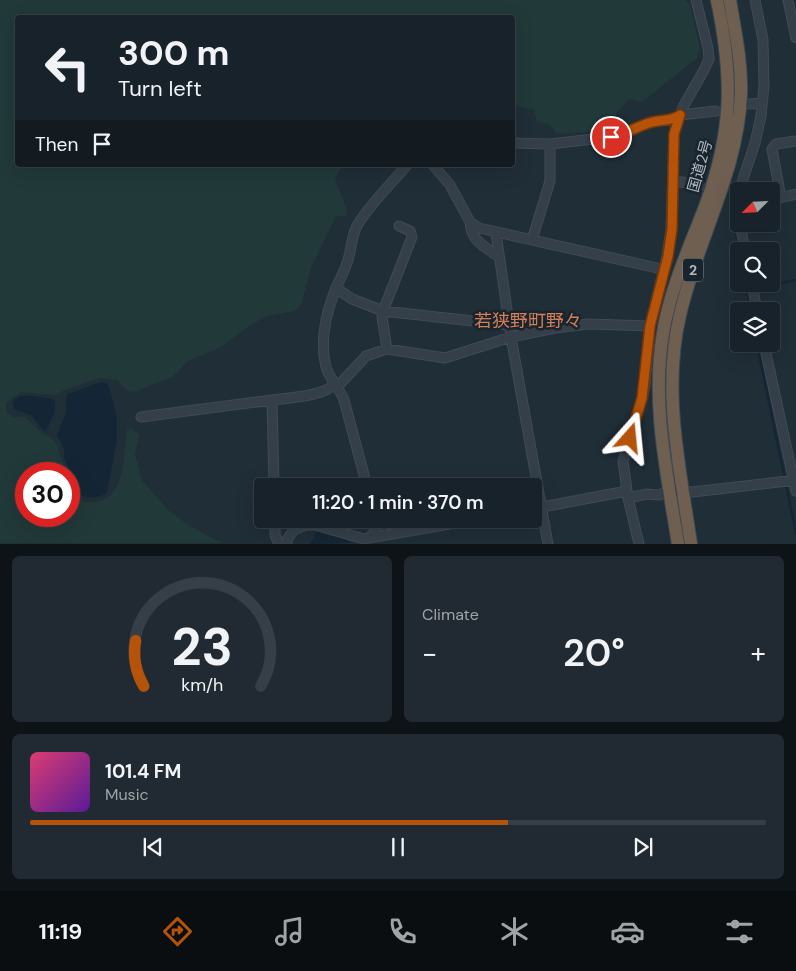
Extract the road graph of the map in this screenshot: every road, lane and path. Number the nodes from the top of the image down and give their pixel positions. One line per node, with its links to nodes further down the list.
1 (696, 0): 10 (street)
2 (717, 0): 18 (highway, 国道2号 / 2)
3 (730, 0): 43 (highway, 国道2号 / 2)
4 (755, 0): 7 (street)
5 (788, 0): 6 (street)
6 (796, 38)
7 (762, 103): 8 (street); 17 (street)
8 (749, 104)
9 (716, 111): 10 (street)
10 (680, 115): 13 (street); 16 (street)
11 (796, 140): 20 (street)
12 (515, 143): 13 (street)
13 (550, 144): 24 (street)
14 (405, 167): 27 (street)
15 (435, 167): 21 (street)
16 (674, 182): 18 (street); 26 (street)
17 (743, 182)
18 (710, 191): 42 (highway, 国道2号 / 2)
19 (796, 194): 20 (street)
20 (781, 198)
21 (470, 222): 23 (street); 25 (street)
22 (399, 226): 28 (street)
23 (496, 233): 24 (street); 25 (street)
24 (532, 240): 26 (street)
25 (498, 256): 29 (street)
26 (664, 271): 30 (street)
27 (336, 288): 28 (street); 34 (street)
28 (383, 311): 29 (street); 32 (street)
29 (509, 325): 31 (street)
30 (650, 326): 31 (street); 44 (street)
31 (511, 337): 32 (street); 39 (street)
32 (387, 349): 34 (street)
33 (766, 352): 40 (street)
34 (336, 385): 35 (street); 38 (street)
35 (272, 400): 36 (street); 37 (street)
36 (141, 418)
37 (274, 478)
38 (365, 478)
39 (532, 478)
40 (790, 480): 41 (street); 43 (street)
41 (796, 491)
42 (670, 492): 43 (street); 44 (street); 55 (highway, 国道2号 / 2)
43 (684, 492): 56 (highway, 国道2号 / 2)
44 (628, 494): 45 (street); 54 (street)
45 (542, 507)
46 (542, 524): 53 (street)
47 (275, 528): 51 (street)
48 (376, 528): 50 (street)
49 (428, 528): 50 (street)
50 (370, 540): 52 (street)
51 (279, 544)
52 (287, 544)
53 (548, 544)
54 (639, 544)
55 (678, 544)
56 (691, 544)

